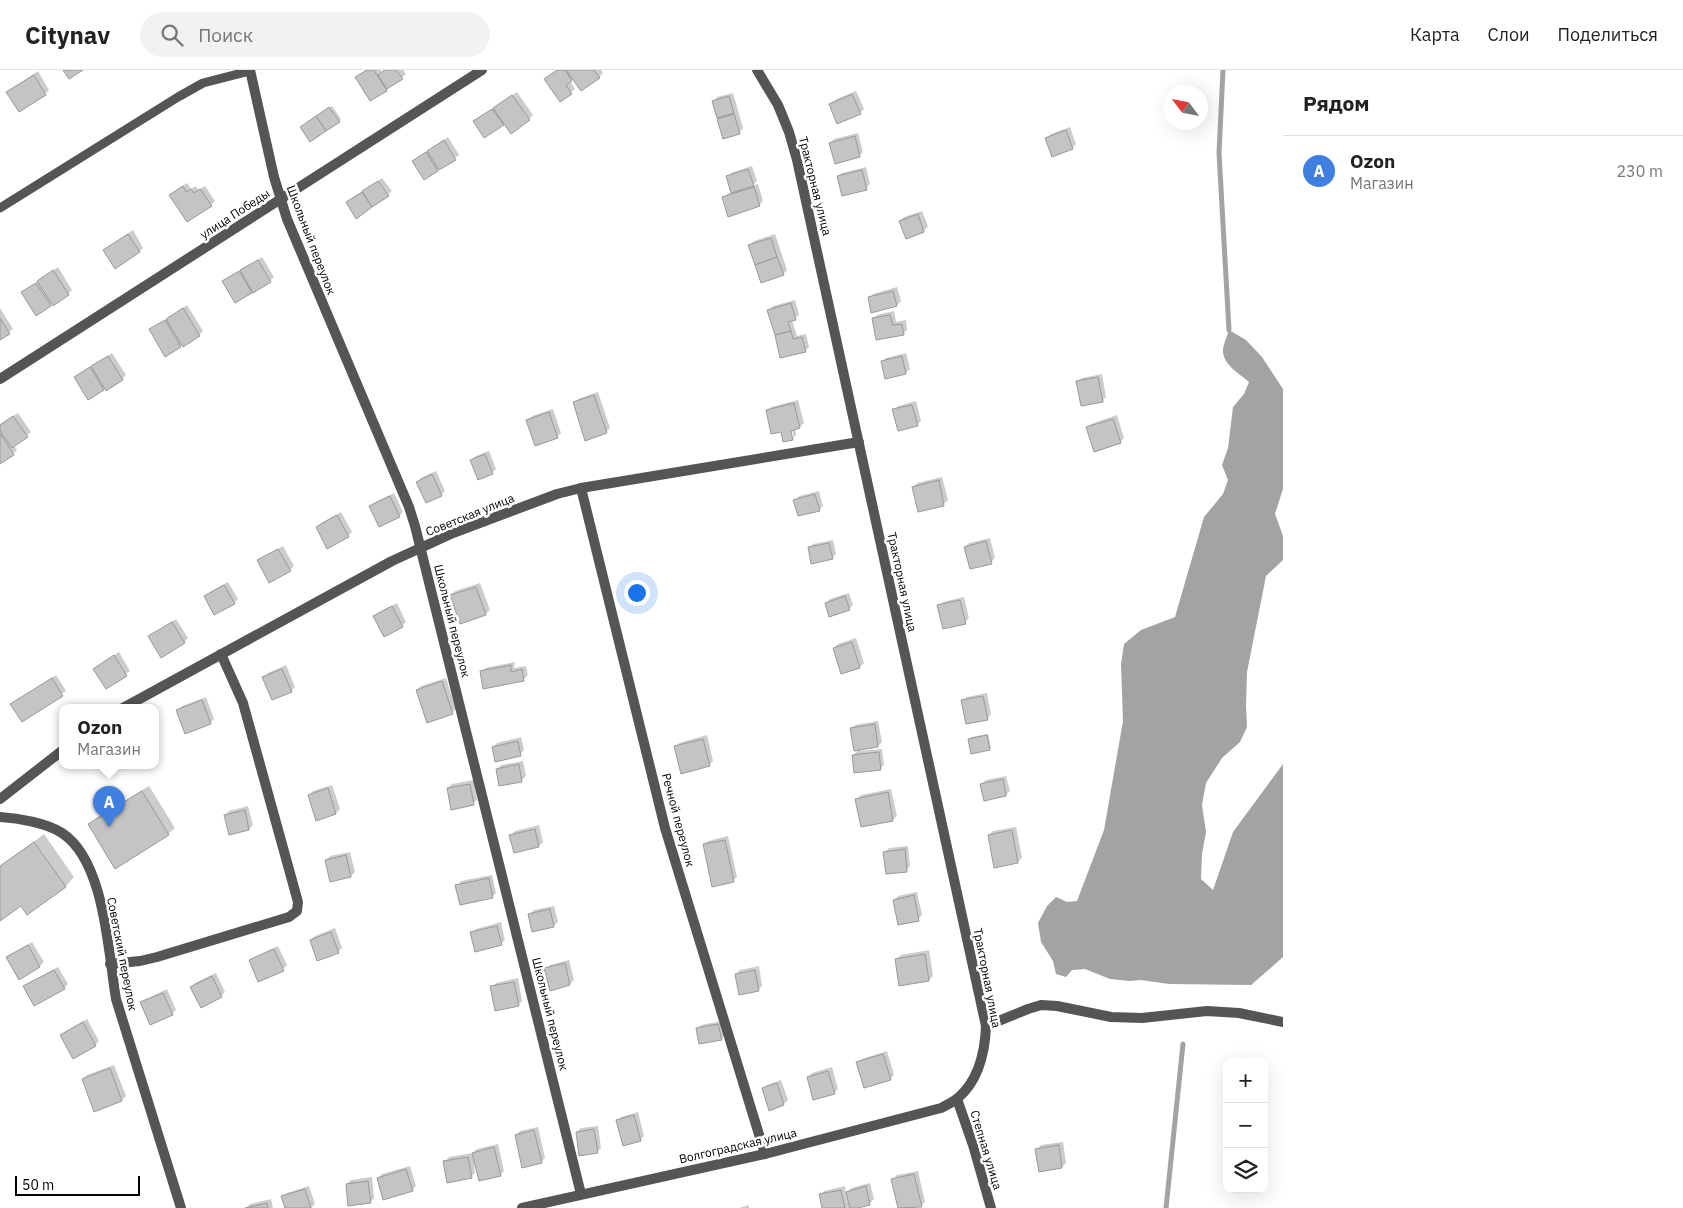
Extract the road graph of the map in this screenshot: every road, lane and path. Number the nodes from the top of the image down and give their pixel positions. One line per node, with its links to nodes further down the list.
1 (250, 70): 4 (street, Школьный переулок); 5 (lane)
2 (482, 70): 4 (street, улица Победы)
3 (757, 70): 7 (street, Тракторная улица)
4 (280, 200): 6 (street, улица Победы); 9 (street, Школьный переулок)
5 (0, 208)
6 (0, 379)
7 (859, 442): 8 (street, Советская улица); 17 (street, Тракторная улица)
8 (581, 488): 9 (street, Советская улица); 19 (street, Речной переулок)
9 (420, 548): 10 (street, Советская улица); 20 (street, Школьный переулок)
10 (221, 654): 11 (street, Советская улица); 15 (street)
11 (130, 704)
12 (59, 753): 13 (street)
13 (0, 799)
14 (0, 817): 15 (street, Советский переулок)
15 (110, 964): 21 (street, Советский переулок)
16 (1283, 1022): 17 (street)
17 (986, 1026): 18 (street, Тракторная улица)
18 (957, 1099): 19 (street, Волгоградская улица); 23 (street, Степная улица)
19 (766, 1154): 20 (street, Волгоградская улица)
20 (581, 1194): 22 (street, Волгоградская улица)
21 (181, 1208)
22 (522, 1208)
23 (990, 1208)

